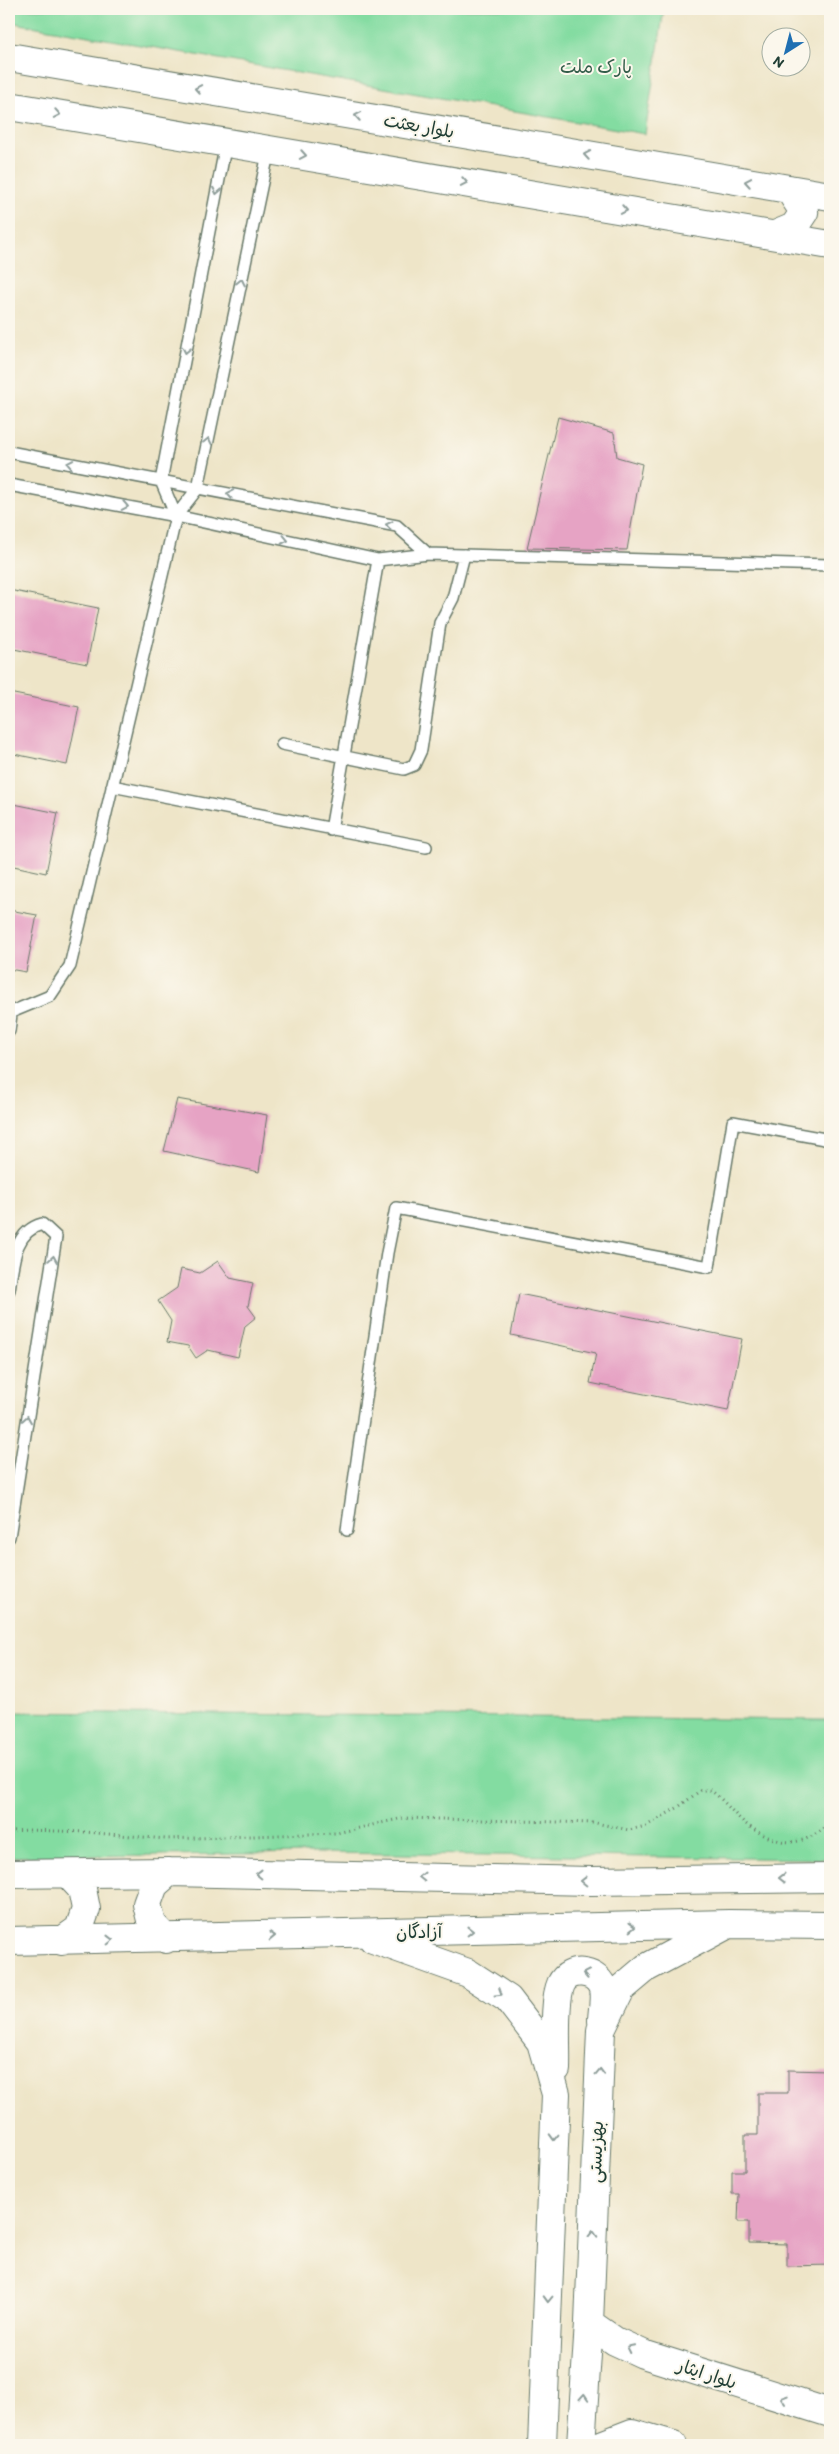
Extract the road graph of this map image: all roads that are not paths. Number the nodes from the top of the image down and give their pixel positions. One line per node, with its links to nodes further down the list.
1 (9, 56): 5 (main road, بلوار بعثت, one-way to 1)
2 (9, 106): 3 (main road, one-way to 3)
3 (226, 143): 4 (main road); 10 (lane, one-way to 10)
4 (269, 149): 7 (main road, one-way to 7); 12 (lane, one-way to 4)
5 (788, 189): 6 (main road, بلوار بعثت); 7 (main road)
6 (830, 196)
7 (775, 235): 8 (main road)
8 (830, 245)
9 (9, 452): 10 (lane, one-way to 9)
10 (161, 481): 12 (lane); 13 (lane)
11 (9, 485): 13 (lane, one-way to 13)
12 (198, 488): 13 (lane); 14 (lane, one-way to 12)
13 (176, 516): 16 (lane, one-way to 16); 20 (lane)
14 (428, 554): 15 (lane); 16 (lane)
15 (464, 555): 17 (lane); 19 (lane)
16 (378, 560): 19 (lane)
17 (830, 564)
18 (282, 744): 19 (lane)
19 (344, 758): 21 (lane)
20 (112, 786): 21 (lane); 23 (lane)
21 (331, 830): 22 (lane)
22 (426, 847)
23 (10, 1014): 24 (lane)
24 (9, 1031)
25 (830, 1140): 27 (lane)
26 (9, 1290): 28 (lane, one-way to 26)
27 (347, 1530)
28 (9, 1537)
29 (169, 1872): 31 (main road); 32 (main road, one-way to 29); 36 (main road)
30 (9, 1874): 31 (main road)
31 (68, 1874): 38 (main road)
32 (830, 1878)
33 (729, 1924): 34 (main road, آزادگان); 35 (main road, آزادگان, one-way to 33); 39 (main road, بهزیستی)
34 (830, 1925)
35 (358, 1934): 36 (main road, آزادگان, one-way to 35); 40 (main road, one-way to 40)
36 (166, 1939): 38 (main road, آزادگان, one-way to 36)
37 (9, 1941): 38 (main road, آزادگان)
38 (62, 1941)
39 (601, 2030): 40 (main road, one-way to 40); 41 (main road, بهزیستی, one-way to 39)
40 (556, 2094): 43 (main road, one-way to 43)
41 (590, 2323): 42 (main road, بلوار ایثار, one-way to 41); 44 (main road, بهزیستی, one-way to 41)
42 (830, 2413)
43 (542, 2445)
44 (580, 2445)
45 (601, 2445): 46 (main road)
46 (673, 2445)

